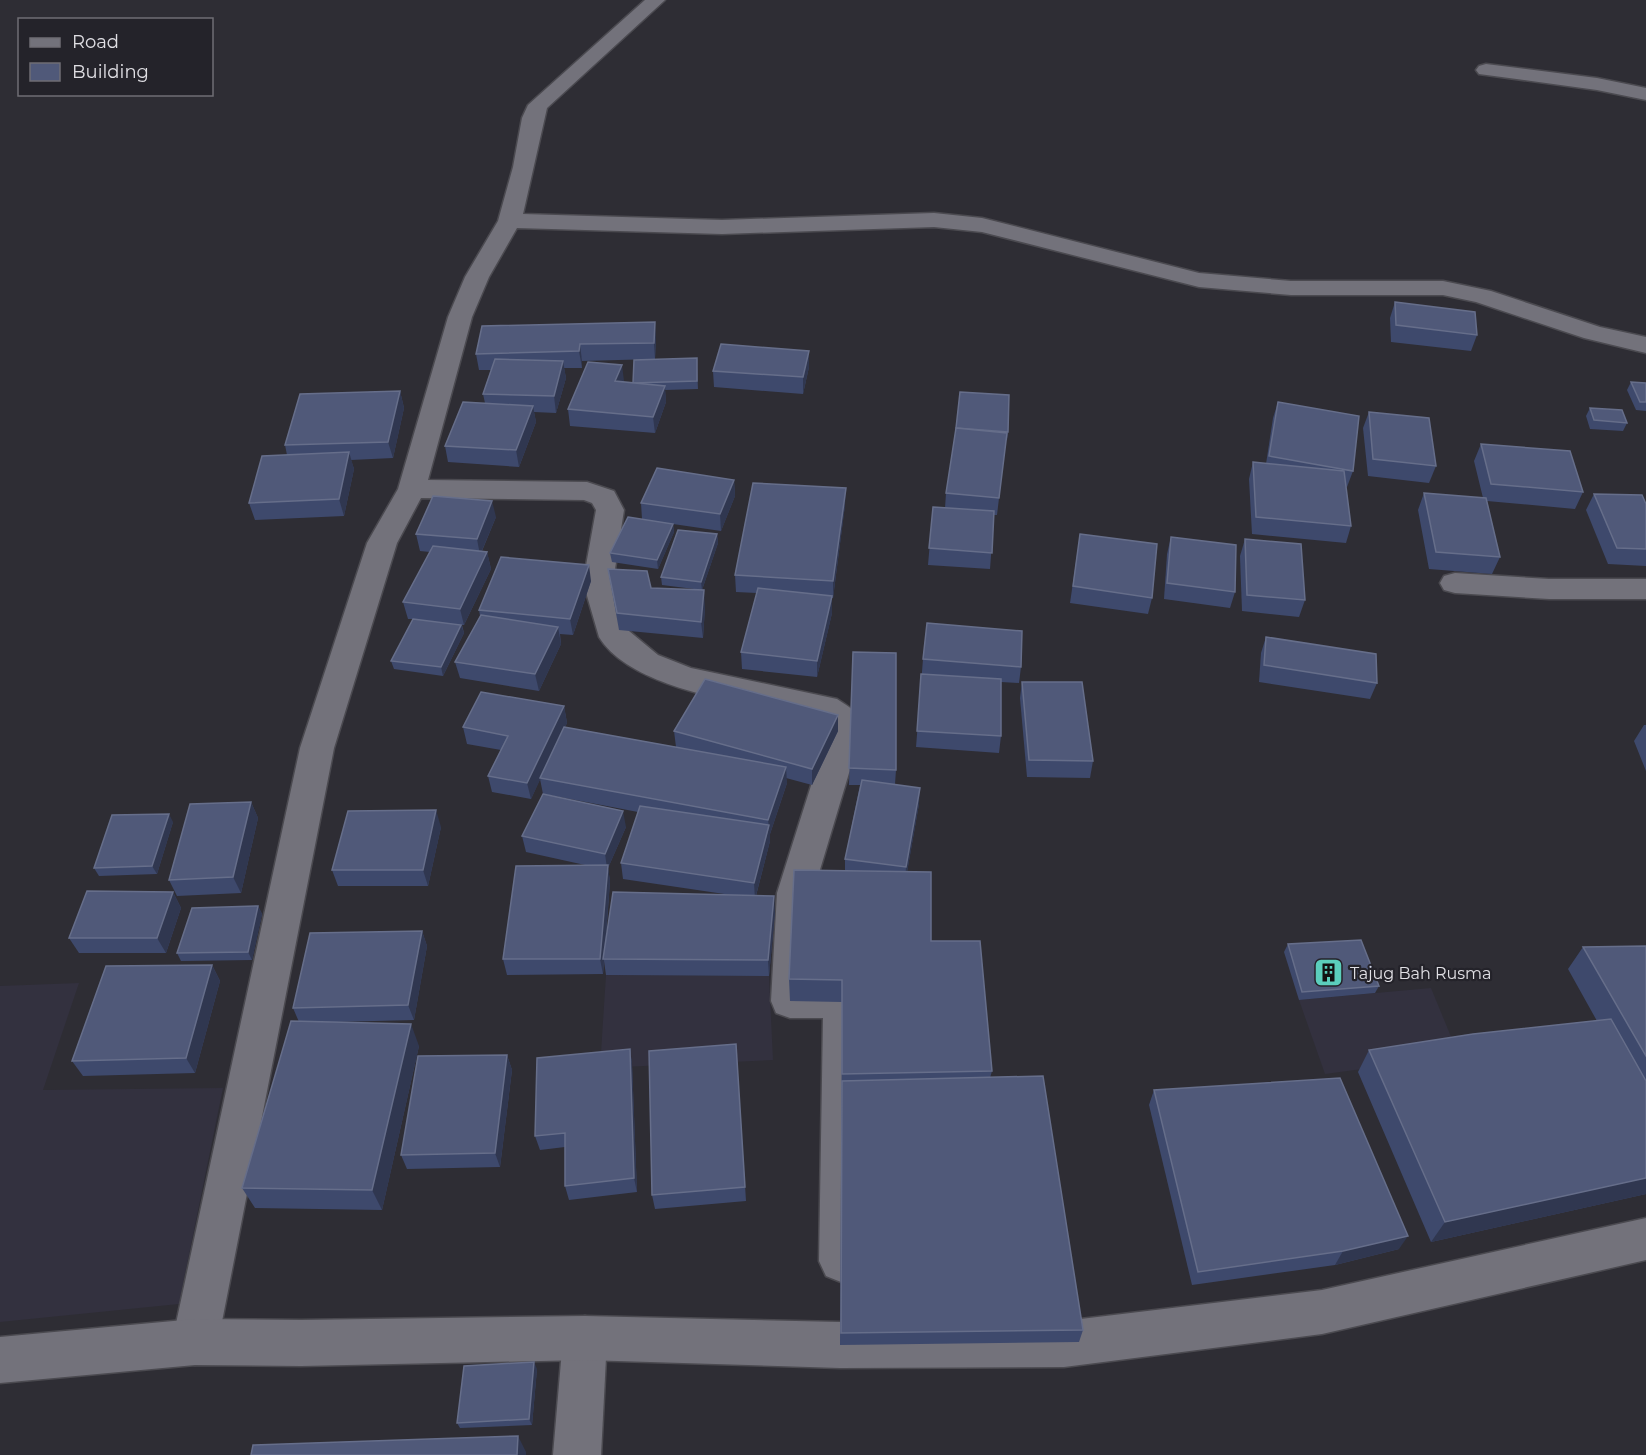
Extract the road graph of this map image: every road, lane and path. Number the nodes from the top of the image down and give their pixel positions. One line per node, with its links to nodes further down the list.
1 (656, 0): 4 (street)
2 (1486, 70): 3 (street)
3 (1646, 94)
4 (510, 221): 5 (street); 6 (street)
5 (1646, 345)
6 (412, 489): 10 (street); 12 (street)
7 (1455, 583): 8 (street)
8 (1646, 589)
9 (1646, 1239): 10 (street)
10 (841, 1317): 11 (street)
11 (585, 1338): 12 (street); 14 (street)
12 (195, 1342): 13 (street)
13 (0, 1360)
14 (577, 1455)

